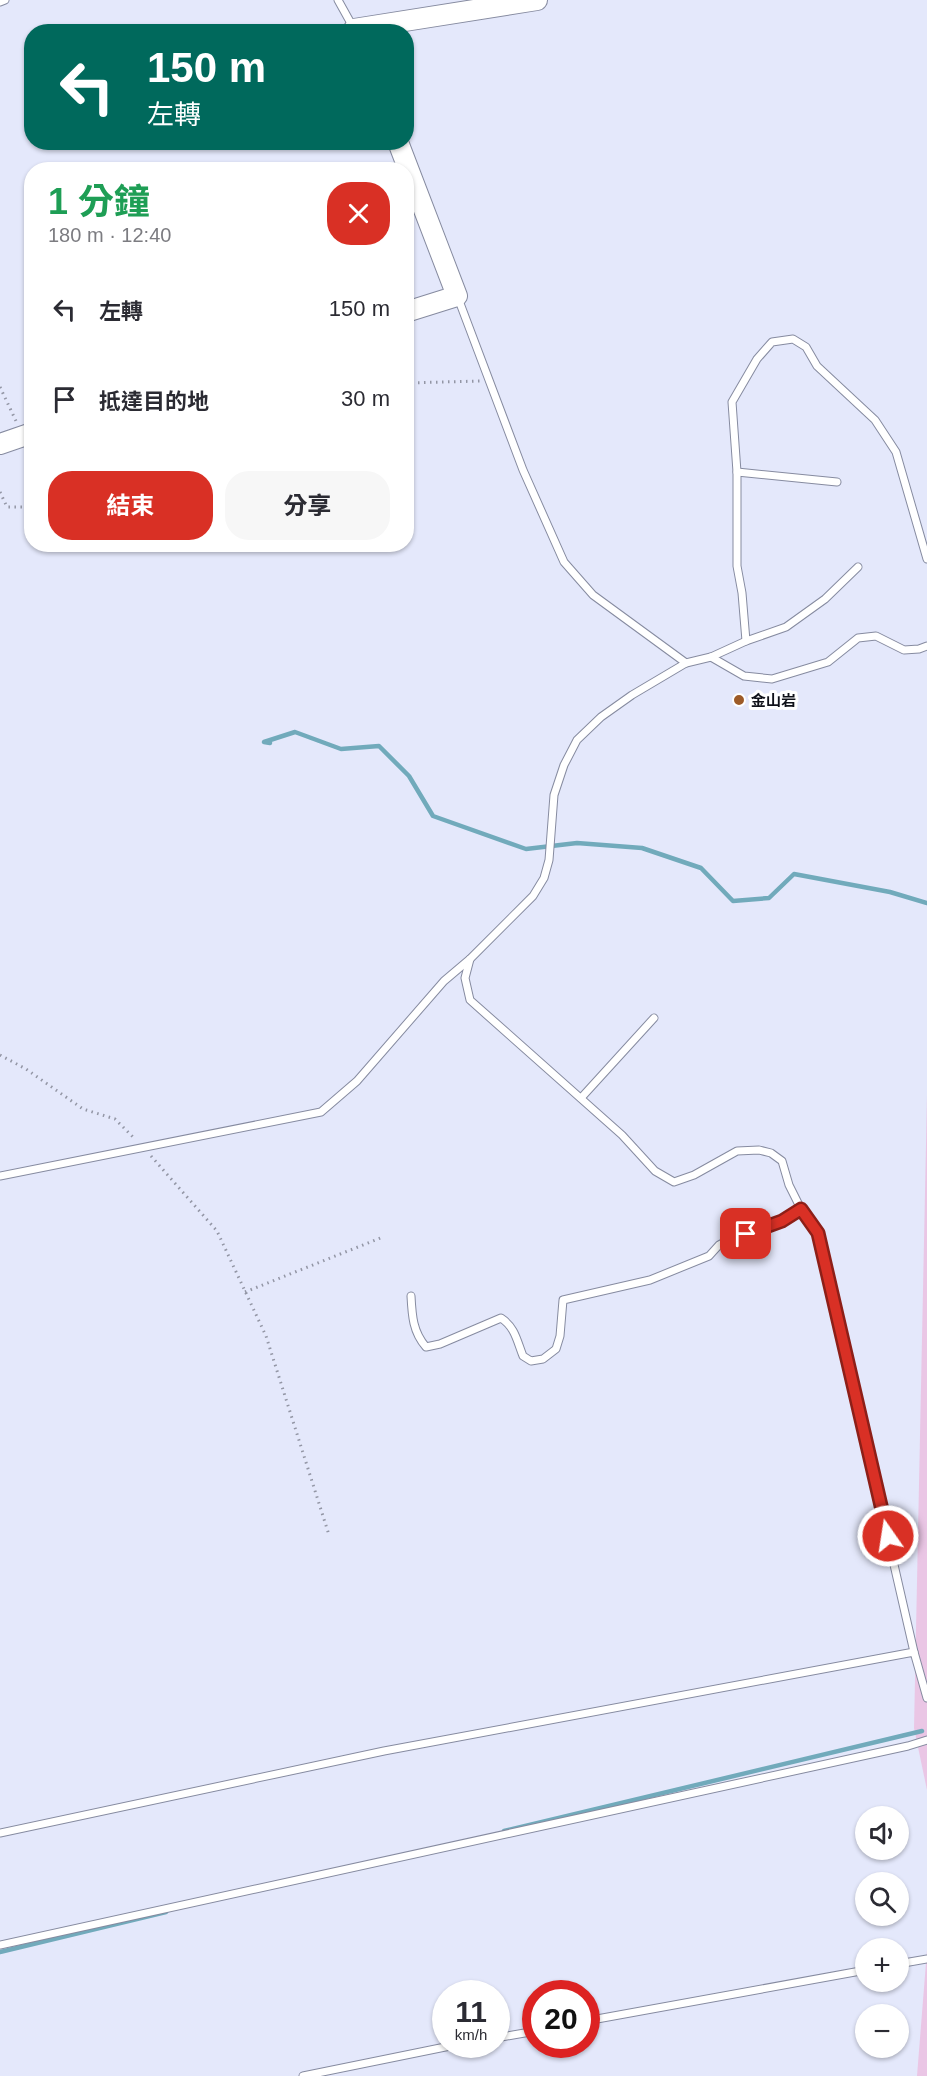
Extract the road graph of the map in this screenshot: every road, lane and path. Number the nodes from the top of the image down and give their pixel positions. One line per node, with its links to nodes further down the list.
1 (5, 0): 4 (lane)
2 (338, 0): 5 (lane)
3 (537, 0): 6 (street)
4 (0, 2)
5 (351, 24)
6 (391, 24)
7 (414, 184): 8 (street)
8 (457, 296): 9 (street); 10 (lane)
9 (414, 309)
10 (490, 380): 11 (path); 25 (lane)
11 (414, 383)
12 (0, 387): 13 (path)
13 (24, 430)
14 (24, 436): 15 (street)
15 (0, 444)
16 (737, 472): 17 (lane); 20 (lane); 22 (lane)
17 (837, 483)
18 (0, 492): 19 (path)
19 (24, 507)
20 (927, 559)
21 (858, 567): 22 (lane)
22 (746, 641): 24 (lane)
23 (927, 646): 24 (lane)
24 (711, 657): 25 (lane)
25 (686, 663): 26 (lane)
26 (470, 959): 29 (lane); 30 (lane)
27 (654, 1018): 29 (lane)
28 (0, 1055): 30 (path)
29 (581, 1098): 32 (lane)
30 (143, 1147): 31 (lane); 34 (path)
31 (0, 1176)
32 (801, 1209): 35 (lane); 37 (lane)
33 (383, 1237): 34 (path)
34 (245, 1292): 36 (path)
35 (411, 1296)
36 (329, 1535)
37 (914, 1652): 38 (lane); 40 (lane)
38 (927, 1698)
39 (927, 1740): 41 (lane)
40 (0, 1833)
41 (0, 1945)
42 (927, 1959): 43 (lane)
43 (909, 1962)
44 (855, 1972): 45 (lane)
45 (600, 2018)
46 (432, 2050): 47 (lane)
47 (303, 2076)

